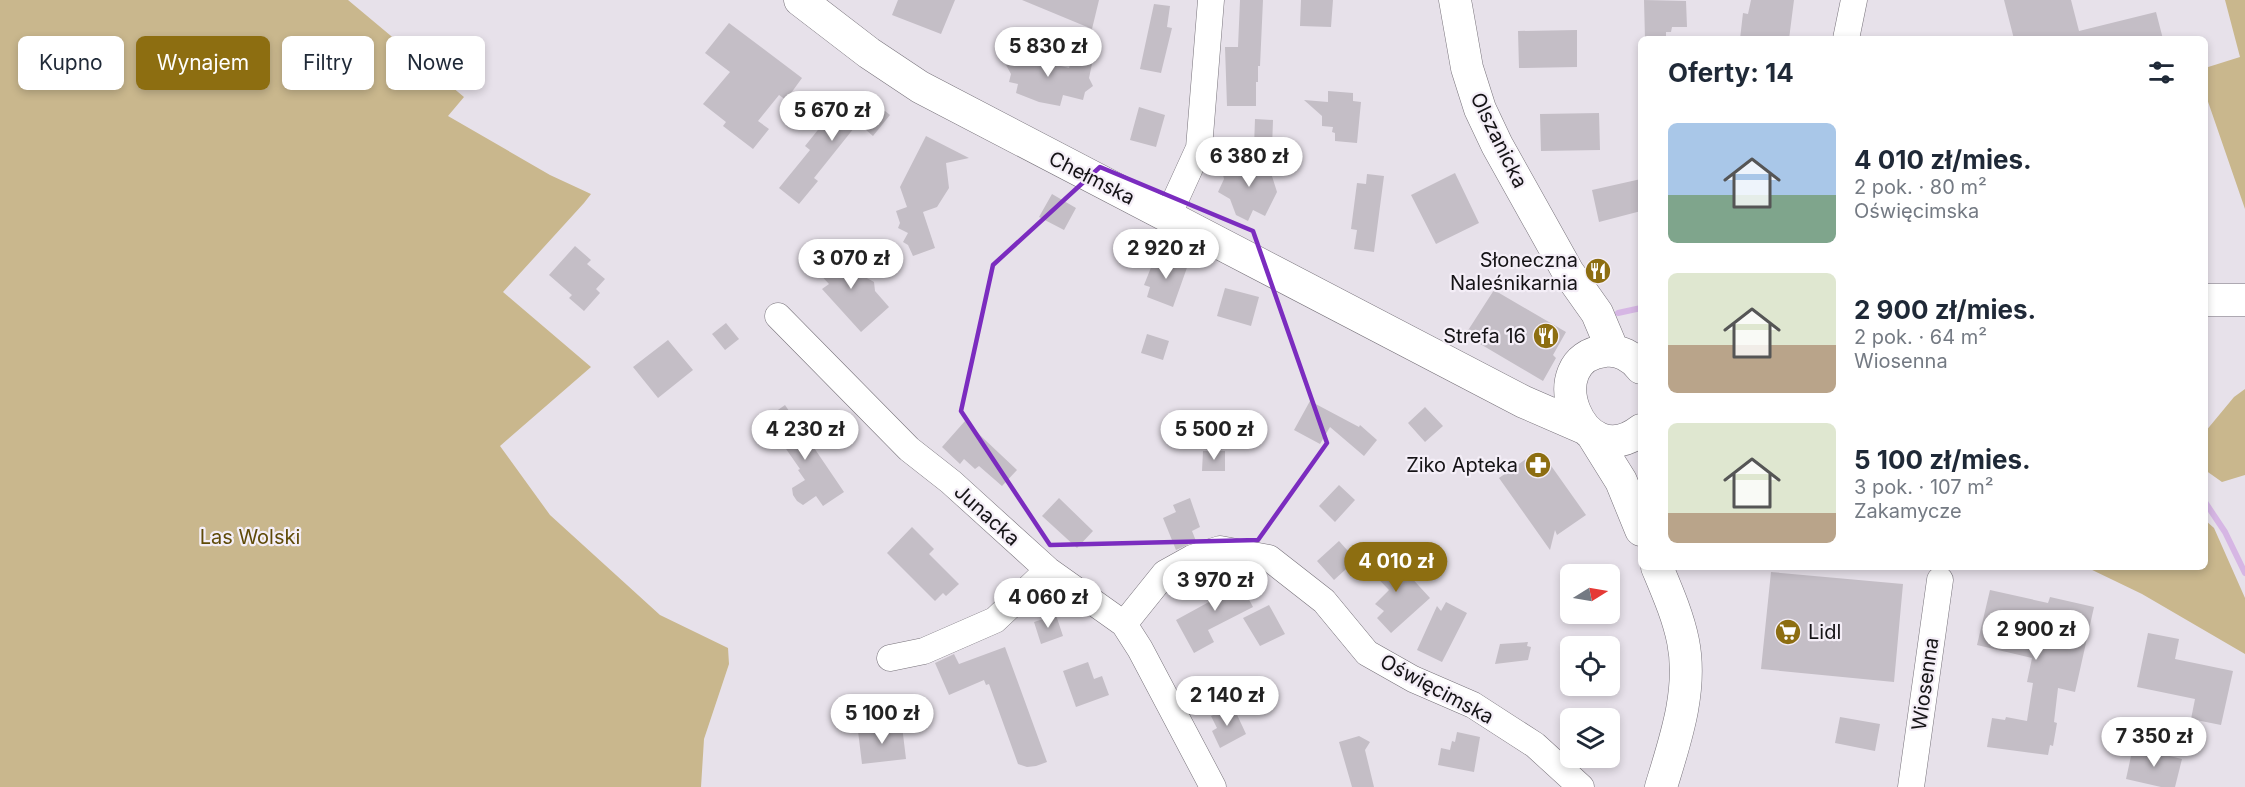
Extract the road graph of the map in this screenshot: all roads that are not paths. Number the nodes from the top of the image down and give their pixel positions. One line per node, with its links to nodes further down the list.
1 (800, 0): 6 (street, Chełmska)
2 (1210, 0): 6 (street)
3 (1455, 0): 10 (street, Olszanicka)
4 (1854, 0): 5 (street)
5 (1847, 36)
6 (1168, 216): 11 (street, Chełmska)
7 (2208, 300): 8 (street)
8 (2245, 300)
9 (778, 316): 15 (street, Junacka)
10 (1612, 357): 11 (street); 12 (street, Olszanicka)
11 (1524, 402): 12 (street, Chełmska)
12 (1589, 432): 13 (street, Chełmska); 14 (street)
13 (1638, 432)
14 (1638, 523)
15 (1048, 570): 18 (street, Junacka); 19 (street)
16 (1662, 574): 22 (street)
17 (1940, 580): 23 (street, Wiosenna)
18 (1124, 624): 20 (street, Junacka); 21 (street, Oświęcimska)
19 (890, 658)
20 (1213, 787)
21 (1581, 787)
22 (1661, 787)
23 (1911, 787)

